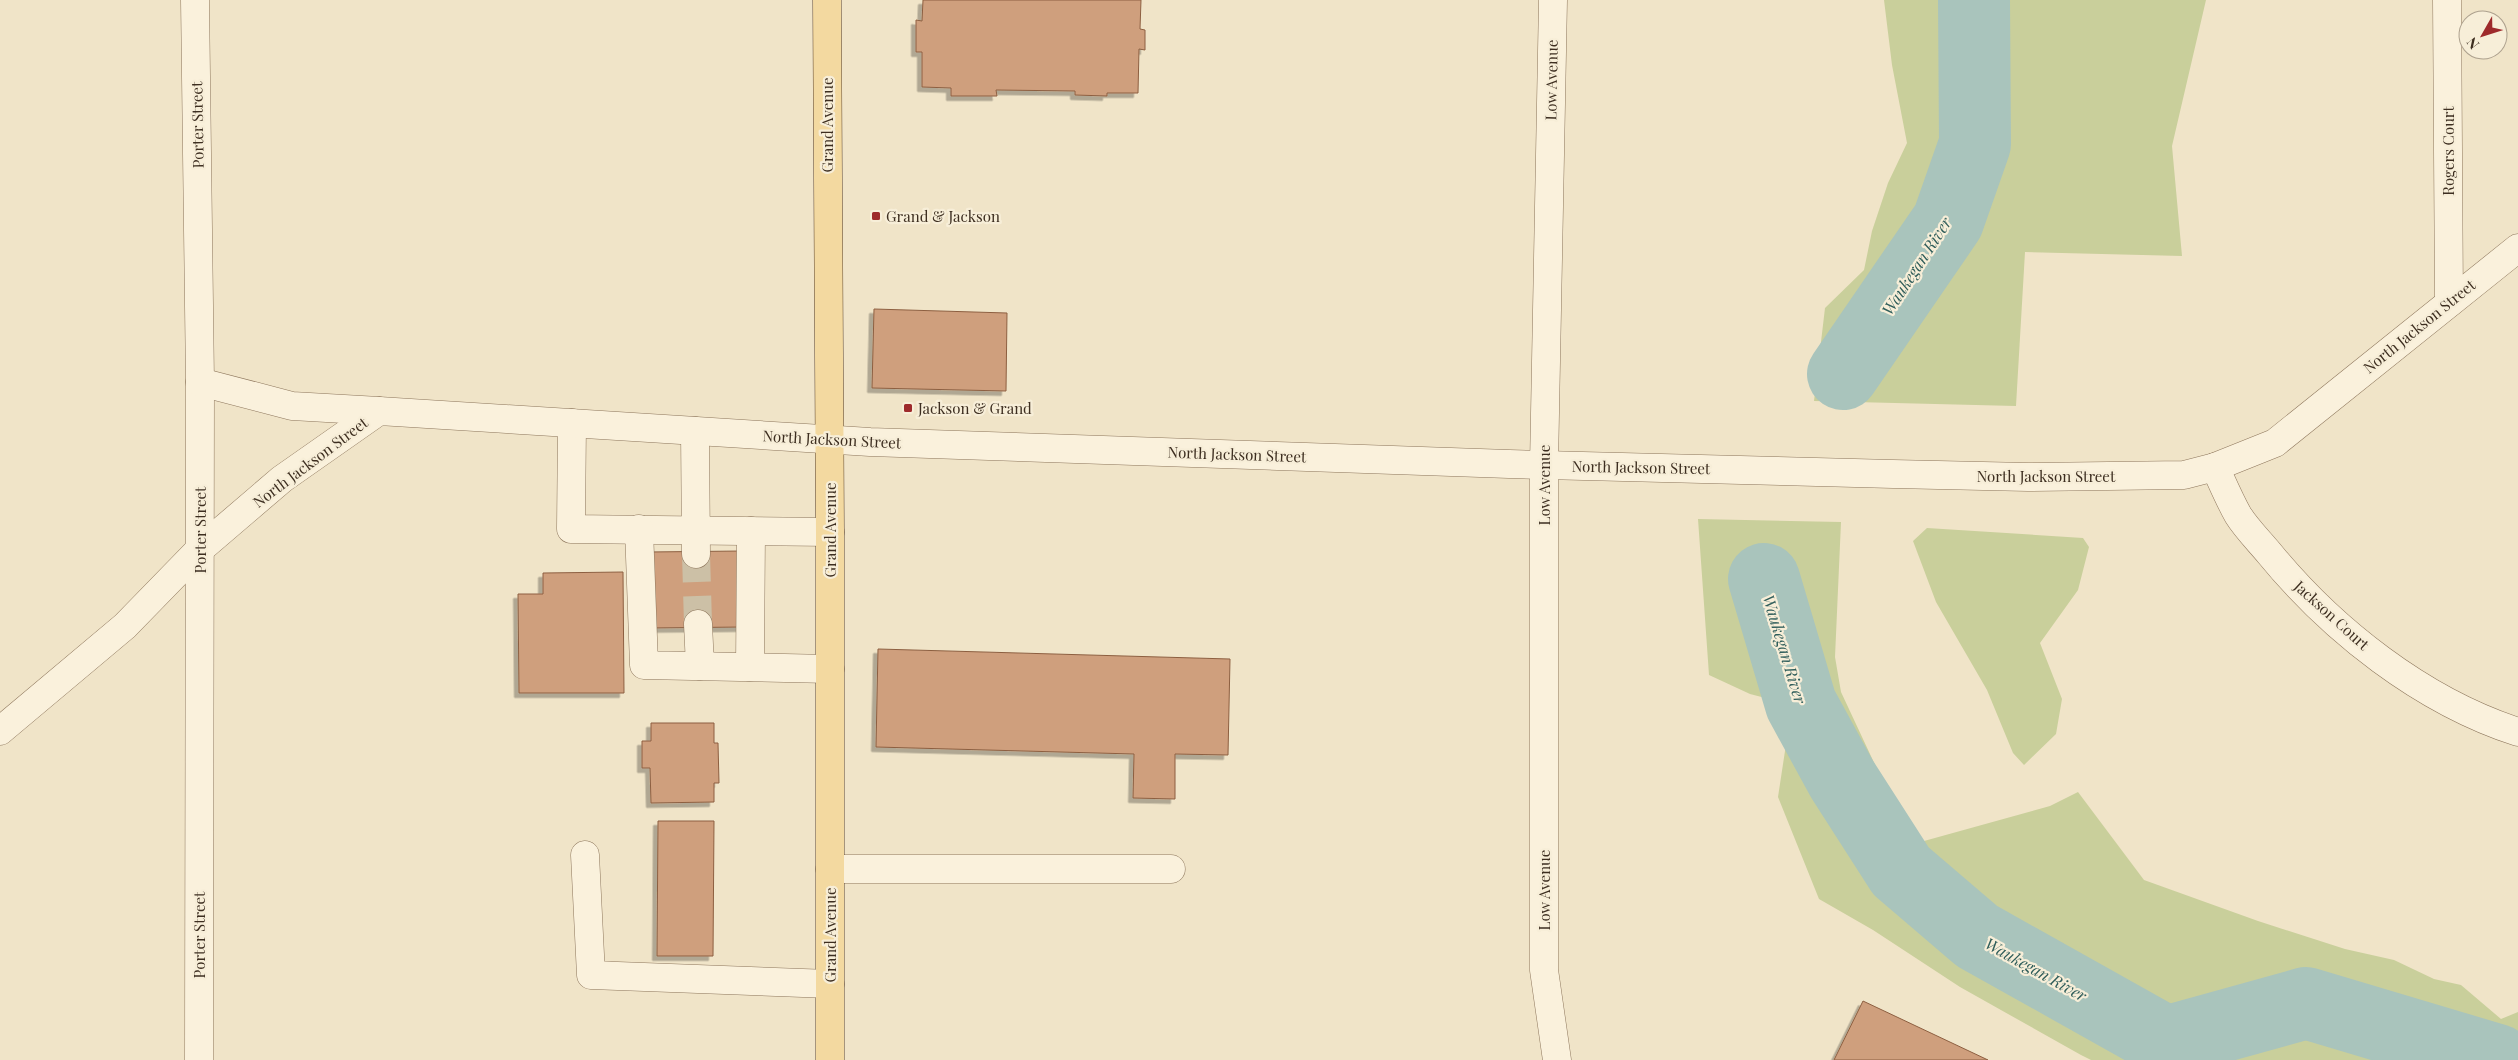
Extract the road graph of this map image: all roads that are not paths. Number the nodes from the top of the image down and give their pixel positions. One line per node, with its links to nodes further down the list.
1 (195, 0): 7 (street, Porter Street)
2 (826, 0): 11 (main road, Grand Avenue)
3 (1553, 0): 12 (street, Low Avenue)
4 (2447, 0): 6 (street, Rogers Court)
5 (2518, 248): 6 (street, North Jackson Street)
6 (2449, 302): 13 (street, North Jackson Street)
7 (200, 382): 8 (street); 18 (street, Porter Street)
8 (379, 411): 9 (street, North Jackson Street); 18 (street, North Jackson Street)
9 (572, 423): 10 (street, North Jackson Street); 14 (street)
10 (695, 431): 11 (street, North Jackson Street); 17 (street)
11 (830, 440): 12 (street, North Jackson Street); 16 (main road, Grand Avenue)
12 (1544, 465): 13 (street, North Jackson Street); 31 (street, Low Avenue)
13 (2215, 467): 24 (street, Jackson Court)
14 (639, 529): 17 (street); 20 (street)
15 (751, 531): 16 (street); 17 (street); 21 (street)
16 (830, 532): 22 (main road, Grand Avenue)
17 (696, 542)
18 (199, 550): 23 (street, North Jackson Street); 29 (street, Porter Street)
19 (698, 624): 20 (street)
20 (700, 666): 21 (street)
21 (750, 667): 22 (street)
22 (830, 669): 26 (main road, Grand Avenue)
23 (0, 731)
24 (2518, 732)
25 (585, 855): 28 (street)
26 (830, 869): 27 (street); 28 (main road, Grand Avenue)
27 (1171, 869)
28 (830, 984): 30 (main road, Grand Avenue)
29 (199, 1060)
30 (830, 1060)
31 (1557, 1060)

